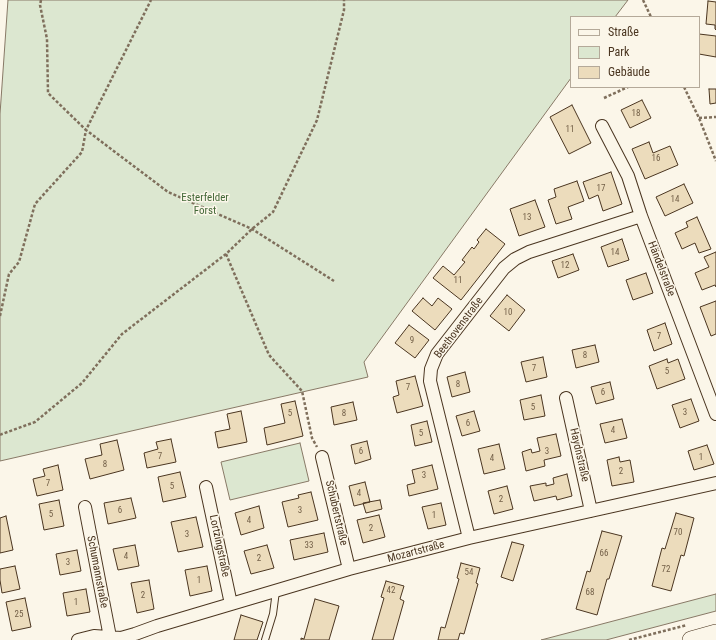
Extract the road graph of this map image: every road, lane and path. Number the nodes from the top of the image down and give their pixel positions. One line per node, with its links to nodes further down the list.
1 (41, 0): 12 (path)
2 (151, 0): 12 (path)
3 (344, 0): 15 (path)
4 (643, 0): 5 (path)
5 (651, 16)
6 (626, 88): 8 (path)
7 (684, 88): 10 (path)
8 (604, 98)
9 (716, 117): 10 (path)
10 (699, 118): 13 (path)
11 (602, 126): 14 (street, Händelstraße)
12 (86, 130): 15 (path); 18 (path)
13 (716, 161)
14 (641, 216): 20 (street, Händelstraße); 27 (street, Beethovenstraße)
15 (252, 229): 16 (path); 17 (path)
16 (226, 254): 21 (path); 22 (path)
17 (334, 281)
18 (0, 316)
19 (566, 398): 26 (street, Haydnstraße)
20 (716, 414)
21 (0, 436)
22 (322, 457): 28 (street, Schubertstraße)
23 (716, 483): 26 (street, Mozartstraße)
24 (206, 487): 30 (street, Lortzingstraße)
25 (85, 507): 33 (street, Schumannstraße)
26 (592, 511): 27 (street, Mozartstraße)
27 (469, 538): 28 (street, Mozartstraße)
28 (349, 569): 29 (street, Mozartstraße)
29 (276, 591): 30 (street, Mozartstraße); 35 (lane)
30 (231, 604): 33 (street, Mozartstraße)
31 (689, 632): 32 (street); 36 (path)
32 (716, 633)
33 (117, 638): 34 (street, Mozartstraße)
34 (78, 640)
35 (265, 640)
36 (629, 640)

